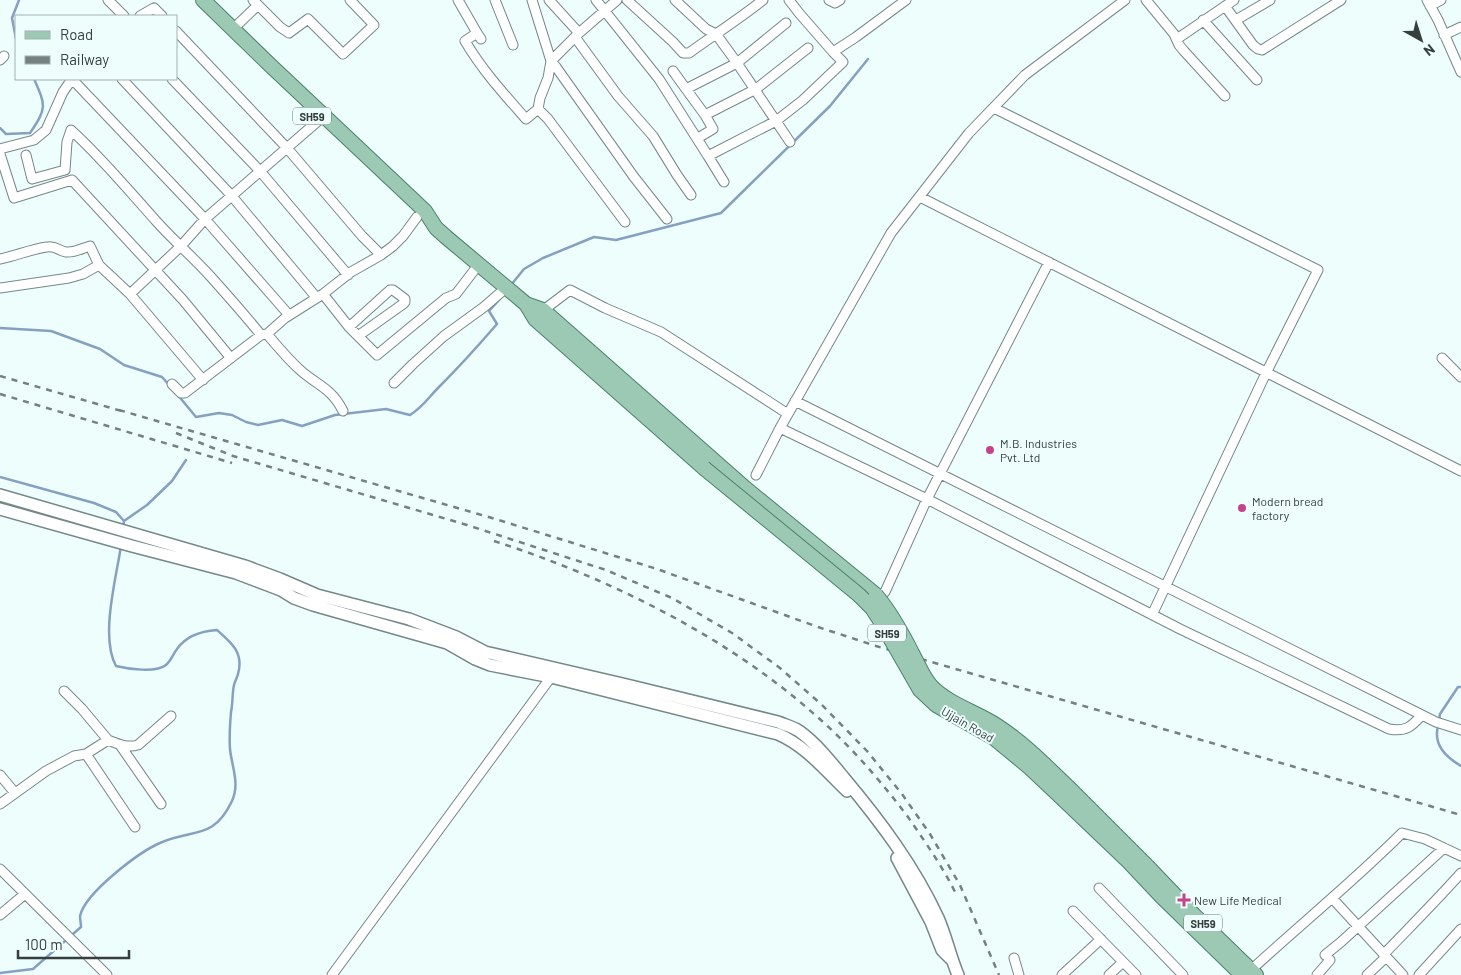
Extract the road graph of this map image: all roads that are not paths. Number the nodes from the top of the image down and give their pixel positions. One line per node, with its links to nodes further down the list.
1 (108, 0): 29 (street)
2 (192, 0): 60 (main road, SH59)
3 (203, 0): 36 (main road, SH59)
4 (350, 0): 24 (street)
5 (458, 0): 57 (street)
6 (494, 0): 42 (street)
7 (532, 0): 45 (street)
8 (549, 0): 39 (street)
9 (596, 0): 28 (street)
10 (617, 0): 28 (street)
11 (627, 0): 38 (street)
12 (675, 0): 38 (street)
13 (763, 0): 38 (street)
14 (789, 0): 44 (street)
15 (829, 0): 16 (street)
16 (840, 0)
17 (906, 0): 25 (street)
18 (1125, 0): 58 (street)
19 (1146, 0): 41 (street)
20 (1234, 0): 27 (street)
21 (1270, 0): 33 (street)
22 (1340, 0): 33 (street)
23 (1441, 0): 26 (street)
24 (255, 2): 36 (street)
25 (895, 3): 44 (street)
26 (1429, 3): 40 (street)
27 (1225, 6): 32 (street); 33 (street)
28 (606, 11): 39 (street); 62 (street)
29 (123, 15)
30 (142, 15): 31 (street)
31 (161, 15)
32 (1203, 20): 41 (street); 53 (street)
33 (1236, 20)
34 (786, 23): 46 (street)
35 (1461, 27): 40 (street)
36 (233, 29): 78 (main road, SH59)
37 (178, 33): 64 (street)
38 (716, 34): 46 (street)
39 (577, 35): 45 (street); 71 (street)
40 (1444, 35): 48 (street)
41 (1177, 39): 56 (street)
42 (513, 45)
43 (808, 48): 55 (street)
44 (833, 52): 61 (street)
45 (550, 61): 57 (street); 76 (street)
46 (737, 63): 54 (street); 55 (street)
47 (673, 71): 54 (street)
48 (1461, 72)
49 (71, 80): 65 (street)
50 (73, 80): 75 (street)
51 (123, 80): 72 (street)
52 (173, 80): 69 (street)
53 (1257, 80)
54 (686, 89): 59 (street)
55 (756, 90): 59 (street); 61 (street)
56 (1225, 96)
57 (538, 108): 77 (street)
58 (994, 108): 73 (street); 98 (street)
59 (706, 115): 62 (street)
60 (318, 121): 64 (street); 74 (main road, SH59)
61 (776, 121): 63 (street); 68 (street)
62 (698, 138): 68 (street)
63 (790, 142)
64 (287, 148): 69 (street); 80 (street)
65 (0, 149)
66 (0, 154): 85 (street)
67 (26, 155): 79 (street)
68 (708, 156): 70 (street)
69 (260, 171): 72 (street); 86 (street)
70 (724, 182)
71 (691, 195)
72 (231, 196): 75 (street); 90 (street)
73 (920, 197): 82 (street); 103 (street)
74 (417, 217): 78 (main road, SH59); 80 (street)
75 (205, 219): 79 (street); 91 (street)
76 (668, 219)
77 (625, 222)
78 (436, 228): 83 (main road, SH59)
79 (181, 246): 85 (street); 94 (street)
80 (381, 255): 86 (street)
81 (0, 259): 84 (street)
82 (1049, 262): 98 (street); 108 (street)
83 (478, 264): 87 (main road, SH59); 95 (street)
84 (99, 265): 88 (street); 89 (street)
85 (156, 270): 89 (street); 96 (street)
86 (348, 274): 90 (street)
87 (507, 287): 92 (main road, SH59); 101 (street)
88 (0, 288)
89 (130, 294): 100 (street)
90 (319, 295): 91 (street); 93 (street)
91 (289, 315): 94 (street)
92 (544, 319): 105 (street); 126 (main road, Ujjain Road / SH59, bridge); 126 (main road, SH59, bridge)
93 (349, 327): 95 (street); 95 (street)
94 (264, 335): 96 (street); 104 (street)
95 (358, 336)
96 (230, 358): 100 (street)
97 (1442, 358): 99 (street)
98 (1266, 373): 107 (street); 113 (street)
99 (1461, 377)
100 (203, 380): 102 (street)
101 (394, 383)
102 (172, 384)
103 (795, 401): 105 (street); 108 (street)
104 (343, 411)
105 (788, 414): 106 (street)
106 (780, 428): 109 (street); 111 (street)
107 (1461, 471)
108 (940, 473): 111 (street); 113 (street)
109 (756, 475)
110 (0, 495): 116 (street)
111 (927, 499): 114 (street); 115 (street)
112 (0, 509): 116 (street)
113 (1166, 587): 115 (street); 118 (street)
114 (885, 592)
115 (1152, 614): 118 (street)
116 (554, 673): 148 (street); 149 (street)
117 (64, 691): 121 (street)
118 (1422, 715): 120 (street)
119 (171, 716): 122 (street)
120 (1457, 729)
121 (108, 740): 122 (street); 123 (street)
122 (120, 745): 128 (street)
123 (86, 754): 125 (street); 129 (street)
124 (0, 775): 125 (street)
125 (15, 793): 127 (street)
126 (1067, 795): 135 (main road, Ujjain Road / SH59); 135 (main road, Ujjain Road / SH59)
127 (0, 804)
128 (161, 804)
129 (135, 827)
130 (1444, 848): 131 (street); 137 (street); 140 (street)
131 (1461, 856)
132 (0, 869): 136 (street)
133 (1461, 873): 143 (street)
134 (1099, 888): 154 (street)
135 (1165, 892): 146 (main road, Ujjain Road / SH59)
136 (25, 894): 139 (street); 147 (street)
137 (1332, 898): 140 (street); 146 (street)
138 (1073, 911): 142 (street)
139 (0, 915)
140 (1358, 926): 143 (street); 155 (street)
141 (1461, 929): 158 (street)
142 (1101, 939): 145 (street); 151 (street)
143 (1384, 954): 156 (street); 157 (street)
144 (1014, 958): 150 (street)
145 (1123, 962): 152 (street); 153 (street)
146 (1250, 973)
147 (107, 975)
148 (332, 975)
149 (958, 975)
150 (1019, 975)
151 (1062, 975)
152 (1109, 975)
153 (1136, 975)
154 (1183, 975)
155 (1317, 975)
156 (1367, 975)
157 (1404, 975)
158 (1418, 975)

